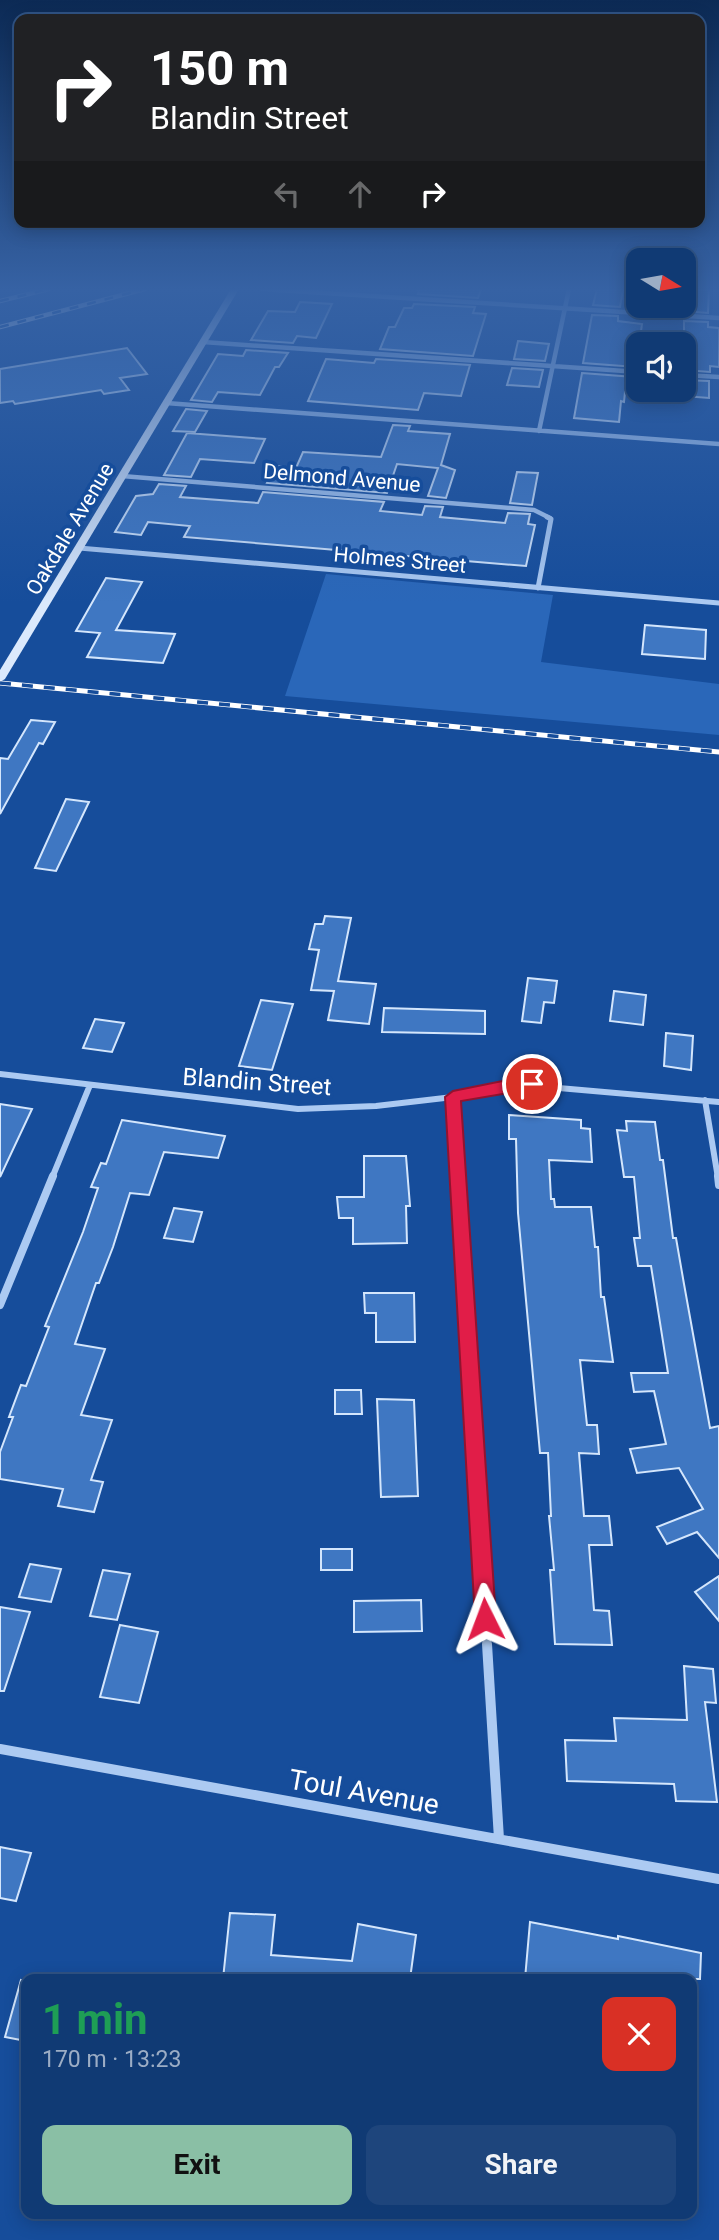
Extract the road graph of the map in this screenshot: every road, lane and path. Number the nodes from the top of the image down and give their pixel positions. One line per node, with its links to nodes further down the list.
1 (172, 394): 3 (street, Oakdale Avenue)
2 (547, 394): 4 (street)
3 (166, 403): 4 (street); 6 (street, Oakdale Avenue)
4 (540, 431): 5 (street)
5 (719, 444)
6 (122, 476): 7 (street, Oakdale Avenue); 8 (street, Delmond Avenue)
7 (79, 548): 8 (street, Holmes Street); 10 (street, Oakdale Avenue)
8 (538, 588): 9 (street, Holmes Street)
9 (719, 603)
10 (0, 679)
11 (0, 1074): 12 (street, Blandin Street)
12 (90, 1085): 13 (street, Blandin Street); 17 (street)
13 (453, 1097): 14 (street, Blandin Street); 19 (street)
14 (705, 1100): 15 (street, Blandin Street); 16 (street)
15 (719, 1102)
16 (719, 1185)
17 (0, 1305)
18 (0, 1749): 19 (street, Toul Avenue)
19 (499, 1839): 20 (street, Toul Avenue)
20 (719, 1879)

